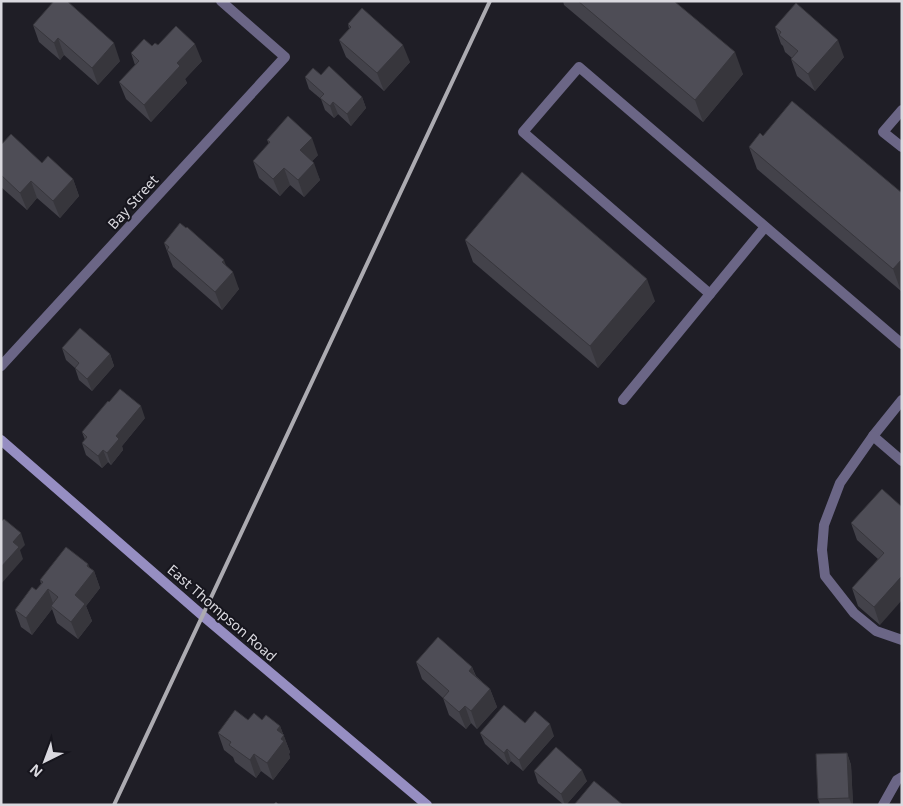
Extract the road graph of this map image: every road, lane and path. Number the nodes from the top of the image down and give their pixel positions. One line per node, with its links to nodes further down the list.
1 (221, 1): 7 (street, Bay Street)
2 (902, 110): 3 (street)
3 (902, 147)
4 (765, 227): 5 (street); 5 (street); 6 (street)
5 (710, 294): 8 (street)
6 (902, 344)
7 (1, 366)
8 (623, 400)
9 (902, 400): 10 (street)
10 (873, 436): 12 (street); 13 (street)
11 (1, 440): 15 (main road, East Thompson Road)
12 (902, 461)
13 (902, 640)
14 (902, 777): 16 (street)
15 (427, 805)
16 (883, 805)

